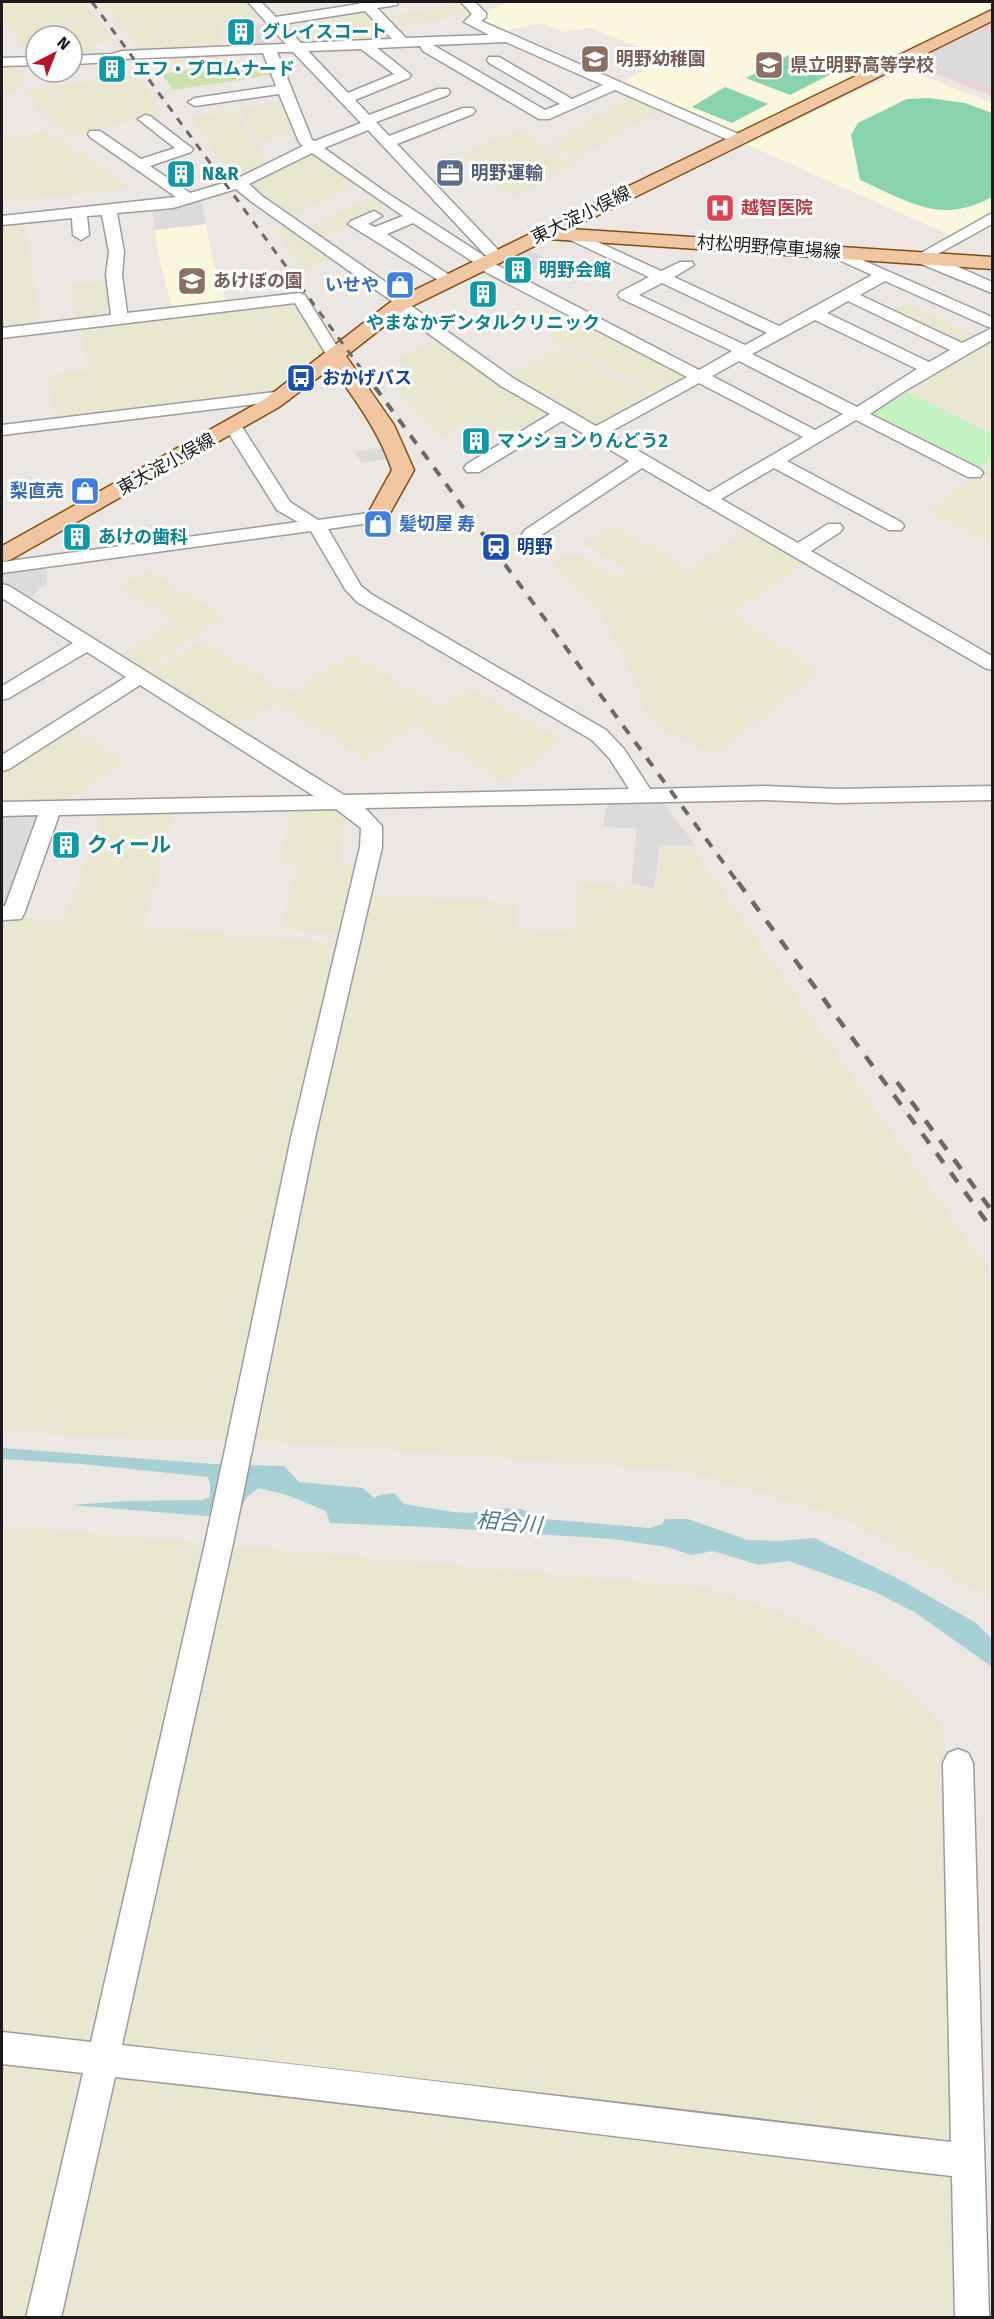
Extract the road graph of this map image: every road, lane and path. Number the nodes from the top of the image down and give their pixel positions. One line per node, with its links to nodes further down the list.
1 (254, 2): 6 (street)
2 (393, 2): 4 (street)
3 (468, 2): 7 (street)
4 (366, 4): 6 (street); 9 (street)
5 (993, 15): 27 (main road, 東大淀小俣線)
6 (272, 22): 12 (street)
7 (508, 39): 8 (street); 17 (street)
8 (424, 42): 9 (street); 22 (street)
9 (403, 43): 10 (street)
10 (365, 45): 12 (street); 20 (street)
11 (268, 48): 12 (street); 13 (street); 18 (street)
12 (297, 48): 20 (street)
13 (84, 59)
14 (494, 60): 22 (street)
15 (24, 61): 16 (street)
16 (2, 62)
17 (615, 85): 22 (street); 27 (street)
18 (283, 88): 21 (street); 29 (street)
19 (443, 92): 25 (street)
20 (346, 99): 25 (street)
21 (195, 102)
22 (571, 105)
23 (468, 111): 28 (street)
24 (145, 119): 30 (street)
25 (368, 123): 28 (street); 29 (street)
26 (94, 134): 30 (street)
27 (738, 139): 40 (main road, 東大淀小俣線)
28 (386, 141): 45 (street)
29 (311, 148): 31 (street); 36 (street)
30 (139, 165): 32 (street)
31 (239, 183): 32 (street); 53 (street)
32 (188, 199): 33 (street)
33 (109, 210): 34 (street); 55 (street)
34 (79, 213): 38 (street); 41 (street)
35 (374, 216): 39 (street)
36 (414, 217): 39 (street); 45 (street)
37 (993, 218): 44 (street)
38 (2, 220)
39 (375, 233): 50 (street)
40 (545, 233): 42 (main road, 村松明野停車場線); 45 (main road, 東大淀小俣線)
41 (81, 235)
42 (571, 235): 43 (main road, 村松明野停車場線); 49 (street)
43 (833, 252): 44 (main road, 村松明野停車場線); 48 (street)
44 (922, 258): 46 (main road, 村松明野停車場線); 51 (street)
45 (488, 261): 50 (main road, 東大淀小俣線); 64 (street)
46 (993, 263)
47 (686, 265): 49 (street)
48 (884, 275): 52 (street); 56 (street)
49 (660, 278): 57 (street); 61 (street)
50 (449, 280): 53 (main road, 東大淀小俣線)
51 (993, 288)
52 (848, 295): 54 (street); 60 (street)
53 (401, 304): 62 (main road, 東大淀小俣線); 67 (street)
54 (813, 314): 57 (street); 63 (street)
55 (120, 319): 58 (street); 62 (street)
56 (993, 324)
57 (778, 332): 61 (street)
58 (2, 333)
59 (993, 333): 60 (street)
60 (963, 350): 63 (street)
61 (742, 353): 64 (street); 66 (street)
62 (335, 356): 65 (main road, 東大淀小俣線); 77 (main road)
63 (930, 369): 66 (street)
64 (700, 376): 70 (street); 71 (street)
65 (283, 396): 68 (main road, 東大淀小俣線); 69 (street)
66 (856, 413): 71 (street); 75 (street)
67 (562, 414): 70 (street); 74 (street)
68 (233, 426): 79 (street); 83 (main road, 東大淀小俣線)
69 (2, 430)
70 (596, 432): 72 (street)
71 (816, 436): 73 (street)
72 (642, 460): 76 (street); 81 (street)
73 (774, 461): 76 (street); 78 (street)
74 (473, 468)
75 (974, 473)
76 (709, 499): 82 (street)
77 (377, 518): 79 (street)
78 (895, 526)
79 (318, 527): 84 (street); 92 (street)
80 (834, 528): 82 (street)
81 (531, 534)
82 (800, 551): 87 (street)
83 (2, 555)
84 (2, 568)
85 (2, 590): 86 (street)
86 (86, 644): 88 (street); 89 (street)
87 (993, 663)
88 (139, 677): 90 (street); 93 (street)
89 (2, 694)
90 (6, 754)
91 (993, 793): 92 (street)
92 (645, 797): 93 (street)
93 (337, 802): 95 (street); 99 (street)
94 (2, 809): 95 (street)
95 (51, 809): 96 (street)
96 (2, 913)
97 (958, 1763): 100 (street)
98 (2, 2048): 99 (street)
99 (102, 2060): 100 (street); 101 (street)
100 (969, 2161): 102 (street)
101 (43, 2318)
102 (972, 2318)

